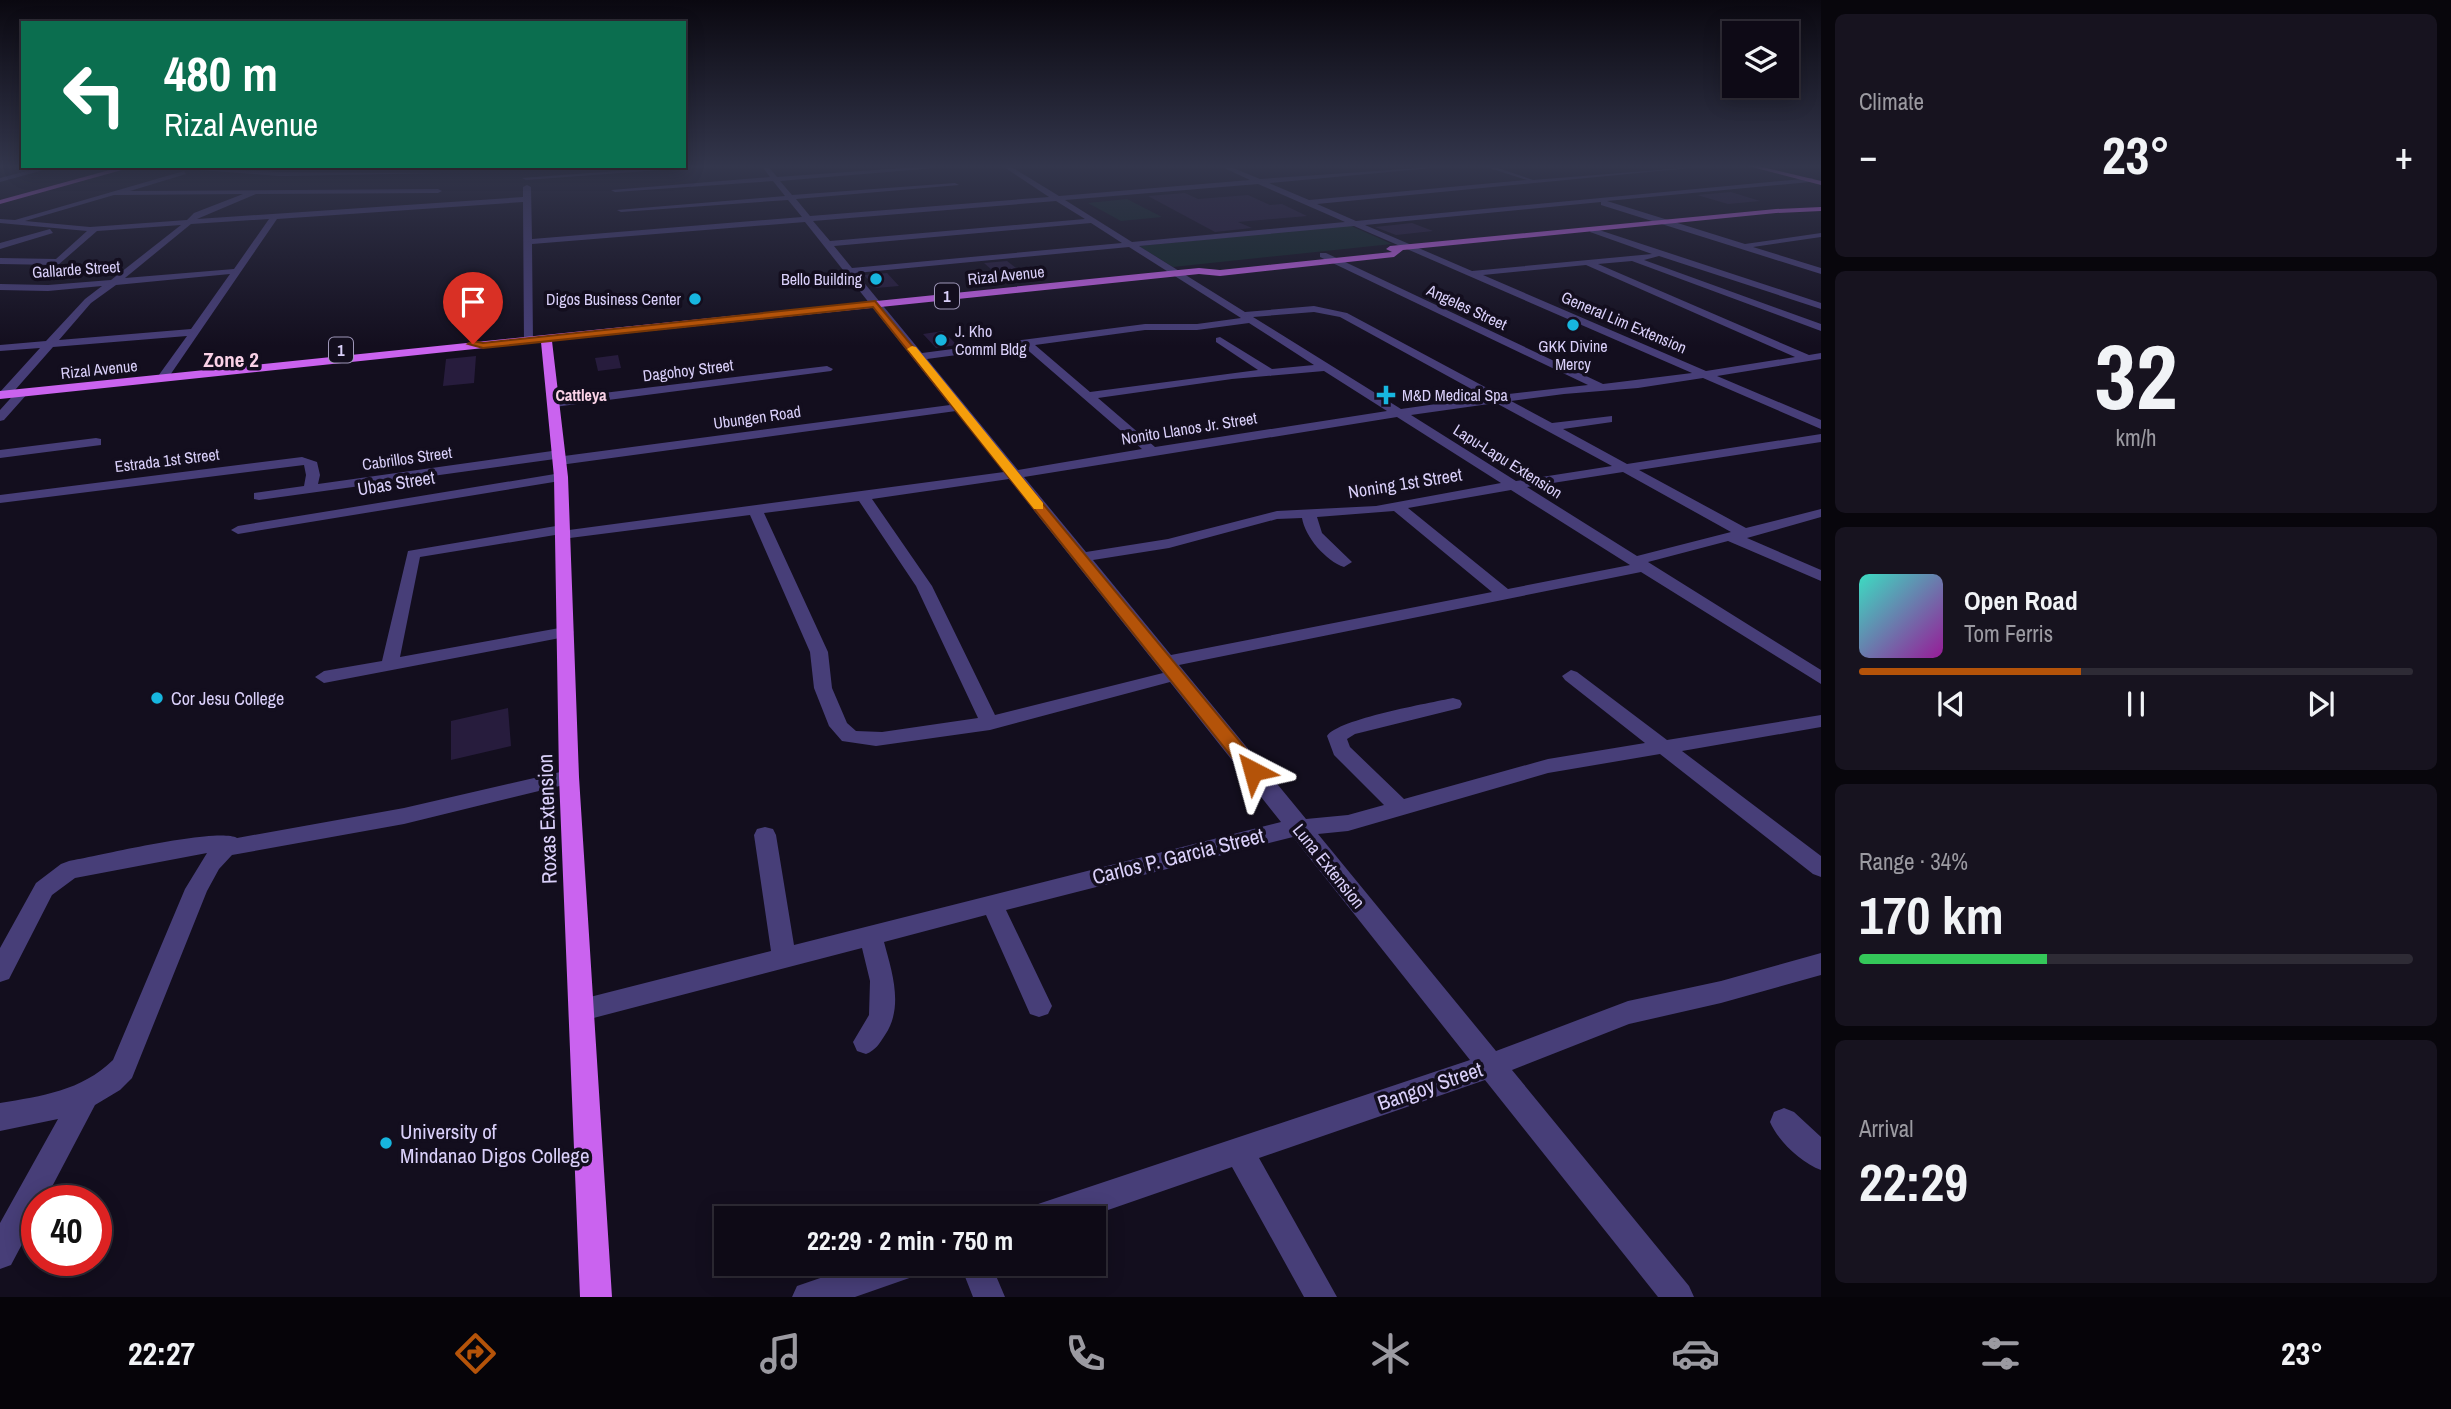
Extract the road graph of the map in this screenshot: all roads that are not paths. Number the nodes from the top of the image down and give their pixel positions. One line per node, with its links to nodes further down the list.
1 (40, 226): 15 (street)
2 (148, 226): 16 (street)
3 (184, 226): 43 (street)
4 (268, 226): 37 (street)
5 (528, 226): 20 (street)
6 (626, 226): 18 (street)
7 (724, 226): 18 (street)
8 (812, 226): 21 (street, Luna Extension)
9 (1031, 226): 21 (street)
10 (1101, 226): 22 (street, Lapu-Lapu Extension)
11 (1340, 226): 22 (street)
12 (1360, 226): 25 (street, General Lim Extension)
13 (1634, 226): 17 (main road, Rizal Avenue / 1)
14 (1677, 226): 24 (street)
15 (61, 228): 16 (street); 23 (street)
16 (94, 229): 34 (street)
17 (1593, 230): 25 (main road, Rizal Avenue / 1); 29 (street)
18 (628, 233): 20 (street)
19 (1821, 235): 24 (street)
20 (528, 242): 51 (street)
21 (828, 244): 38 (street, Luna Extension)
22 (1131, 245): 38 (street); 41 (street, Lapu-Lapu Extension)
23 (0, 246)
24 (1742, 246): 40 (street)
25 (1414, 248): 26 (main road, Rizal Avenue / 1); 42 (street, General Lim Extension)
26 (1399, 250): 28 (main road, Rizal Avenue / 1); 33 (main road, Rizal Avenue / 1)
27 (1687, 251): 29 (street)
28 (1323, 255): 30 (main road, Rizal Avenue / 1); 33 (street, Angeles Street)
29 (1658, 255): 31 (street); 47 (street)
30 (1295, 258): 36 (main road); 39 (main road, Rizal Avenue / 1)
31 (1633, 258): 35 (street); 49 (street)
32 (0, 261): 34 (street)
33 (1335, 261): 36 (main road, Rizal Avenue / 1); 65 (street, Angeles Street)
34 (58, 262): 45 (street)
35 (1588, 263): 42 (street); 58 (street)
36 (1306, 264): 39 (main road, Rizal Avenue / 1)
37 (238, 271): 43 (street, Gallarde Street); 50 (street)
38 (850, 271): 46 (street, Luna Extension)
39 (1199, 271): 41 (main road, Rizal Avenue / 1)
40 (1820, 271)
41 (1176, 273): 46 (main road, Rizal Avenue / 1); 48 (street, Lapu-Lapu Extension)
42 (1470, 273): 63 (street, General Lim Extension)
43 (112, 283): 45 (street, Gallarde Street); 54 (street)
44 (0, 287): 45 (street, Gallarde Street)
45 (26, 289)
46 (875, 304): 51 (main road, Rizal Avenue / 1); 57 (street, Luna Extension)
47 (1821, 306)
48 (1247, 317): 53 (street); 59 (street, Lapu-Lapu Extension); 69 (street)
49 (1821, 328)
50 (195, 332): 54 (street); 64 (street)
51 (537, 340): 64 (main road, Rizal Avenue / 1); 70 (main road, Roxas Extension)
52 (1220, 340): 62 (street)
53 (1026, 343): 57 (street); 68 (street)
54 (47, 344): 55 (street); 67 (street)
55 (0, 348)
56 (1821, 356): 58 (street, Nonito Llanos Jr. Street)
57 (919, 358): 71 (street, Luna Extension)
58 (1803, 359): 61 (street); 63 (street, Nonito Llanos Jr. Street)
59 (1326, 367): 62 (street); 72 (street, Lapu-Lapu Extension)
60 (827, 369): 70 (street, Dagohoy Street)
61 (1821, 369)
62 (1269, 372): 68 (street)
63 (1704, 374): 65 (street, Nonito Llanos Jr. Street); 75 (street, General Lim Extension)
64 (162, 379): 66 (main road, Rizal Avenue / 1)
65 (1600, 386): 69 (street, Nonito Llanos Jr. Street)
66 (22, 393): 67 (main road, Rizal Avenue / 1); 73 (street)
67 (2, 395)
68 (1089, 396): 79 (street)
69 (1498, 399): 72 (street, Nonito Llanos Jr. Street); 76 (street)
70 (554, 403): 81 (main road, Roxas Extension)
71 (959, 407): 81 (street, Ubungen Road); 83 (street, Luna Extension)
72 (1399, 413): 79 (street, Nonito Llanos Jr. Street); 84 (street, Lapu-Lapu Extension)
73 (0, 416)
74 (1608, 419): 76 (street)
75 (1821, 425)
76 (1550, 428): 82 (street)
77 (1821, 438): 82 (street, Noning 1st Street)
78 (96, 442): 80 (street)
79 (1153, 452): 83 (street, Nonito Llanos Jr. Street)
80 (0, 454)
81 (560, 464): 85 (street, Cabrillos Street); 93 (street, Ubas Street); 94 (main road, Roxas Extension)
82 (1624, 468): 84 (street, Noning 1st Street); 95 (street)
83 (1014, 475): 87 (street, Nonito Llanos Jr. Street); 96 (street, Luna Extension)
84 (1513, 485): 89 (street, Noning 1st Street); 98 (street, Lapu-Lapu Extension)
85 (310, 489): 86 (street, Cabrillos Street); 88 (street, Estrada 1st Street)
86 (259, 496)
87 (863, 496): 90 (street, Nonito Llanos Jr. Street); 109 (street)
88 (0, 499)
89 (1398, 506): 92 (street, Noning 1st Street); 100 (street)
90 (755, 510): 94 (street, Nonito Llanos Jr. Street); 109 (street)
91 (1821, 513): 95 (street)
92 (1309, 514): 96 (street, Noning 1st Street); 97 (street)
93 (239, 530)
94 (562, 532): 101 (main road, Roxas Extension); 102 (street, Nonito Llanos Jr. Street)
95 (1740, 536): 98 (street); 99 (street)
96 (1080, 558): 103 (street, Luna Extension)
97 (1344, 562)
98 (1639, 564): 100 (street); 106 (street, Lapu-Lapu Extension)
99 (1821, 576)
100 (1507, 596): 103 (street)
101 (565, 632): 102 (street); 111 (main road, Roxas Extension)
102 (390, 665): 105 (street)
103 (1170, 669): 109 (street); 113 (street, Luna Extension)
104 (1571, 676): 110 (street)
105 (324, 677)
106 (1821, 678)
107 (1453, 704): 112 (street)
108 (1821, 721): 110 (street, Carlos P. Garcia Street)
109 (990, 724)
110 (1662, 748): 112 (street, Carlos P. Garcia Street); 116 (street)
111 (569, 777): 115 (street); 123 (main road, Roxas Extension)
112 (1400, 808): 113 (street, Carlos P. Garcia Street)
113 (1300, 829): 117 (street, Carlos P. Garcia Street); 125 (street, Luna Extension)
114 (765, 835): 119 (street)
115 (230, 846): 121 (street); 126 (street)
116 (1821, 868)
117 (992, 904): 118 (street, Carlos P. Garcia Street); 122 (street)
118 (871, 936): 119 (street, Carlos P. Garcia Street); 124 (street)
119 (784, 958): 123 (street, Carlos P. Garcia Street)
120 (1821, 964): 125 (street, Bangoy Street)
121 (0, 971)
122 (1039, 1006)
123 (582, 1010): 135 (main road, Roxas Extension)
124 (866, 1042)
125 (1490, 1065): 129 (street, Bangoy Street); 139 (street, Luna Extension)
126 (85, 1096): 127 (street); 132 (street)
127 (0, 1117)
128 (1784, 1122): 130 (street)
129 (1239, 1151): 131 (street, Bangoy Street); 138 (street)
130 (1821, 1156)
131 (1076, 1206)
132 (0, 1254)
133 (871, 1276): 136 (street)
134 (981, 1276): 137 (street)
135 (596, 1297)
136 (808, 1297)
137 (989, 1297)
138 (1321, 1297)
139 (1678, 1297)

